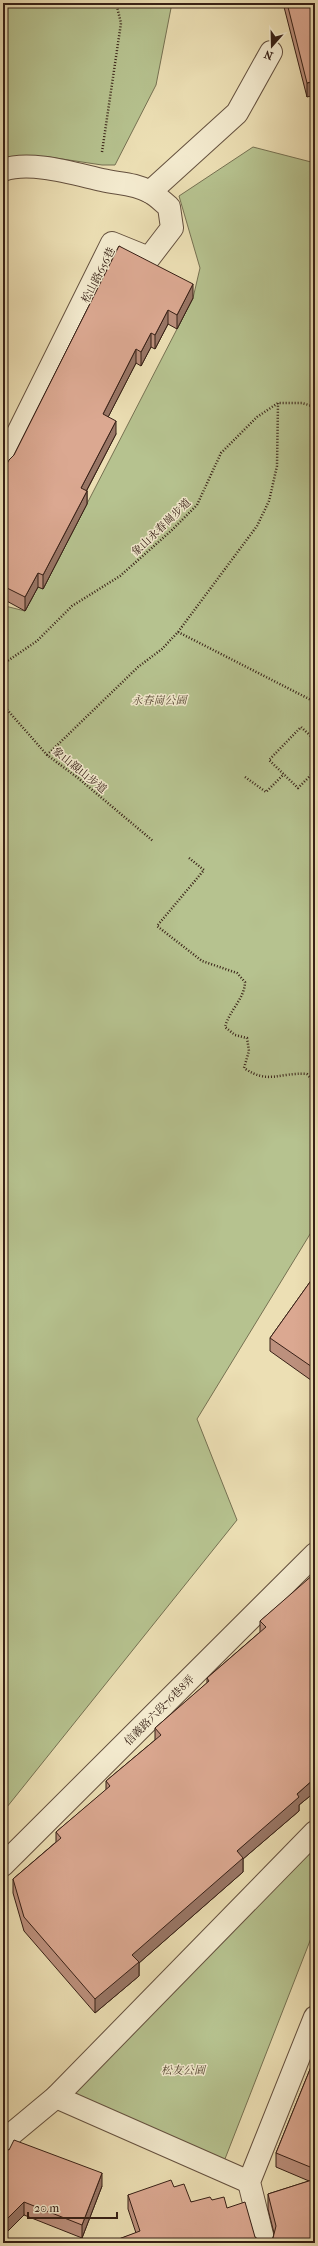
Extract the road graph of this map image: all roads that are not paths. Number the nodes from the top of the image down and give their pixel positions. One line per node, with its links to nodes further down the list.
1 (271, 52): 3 (street)
2 (3, 170): 3 (street, 松山路656巷)
3 (150, 192): 4 (street, 松山路656巷)
4 (3, 463)
5 (315, 1554): 7 (street, 信義路六段76巷8弄)
6 (315, 1832): 9 (street)
7 (3, 1865)
8 (315, 2017): 11 (street)
9 (56, 2097): 10 (street); 11 (street)
10 (3, 2141)
11 (249, 2182): 12 (street)
12 (264, 2243)

